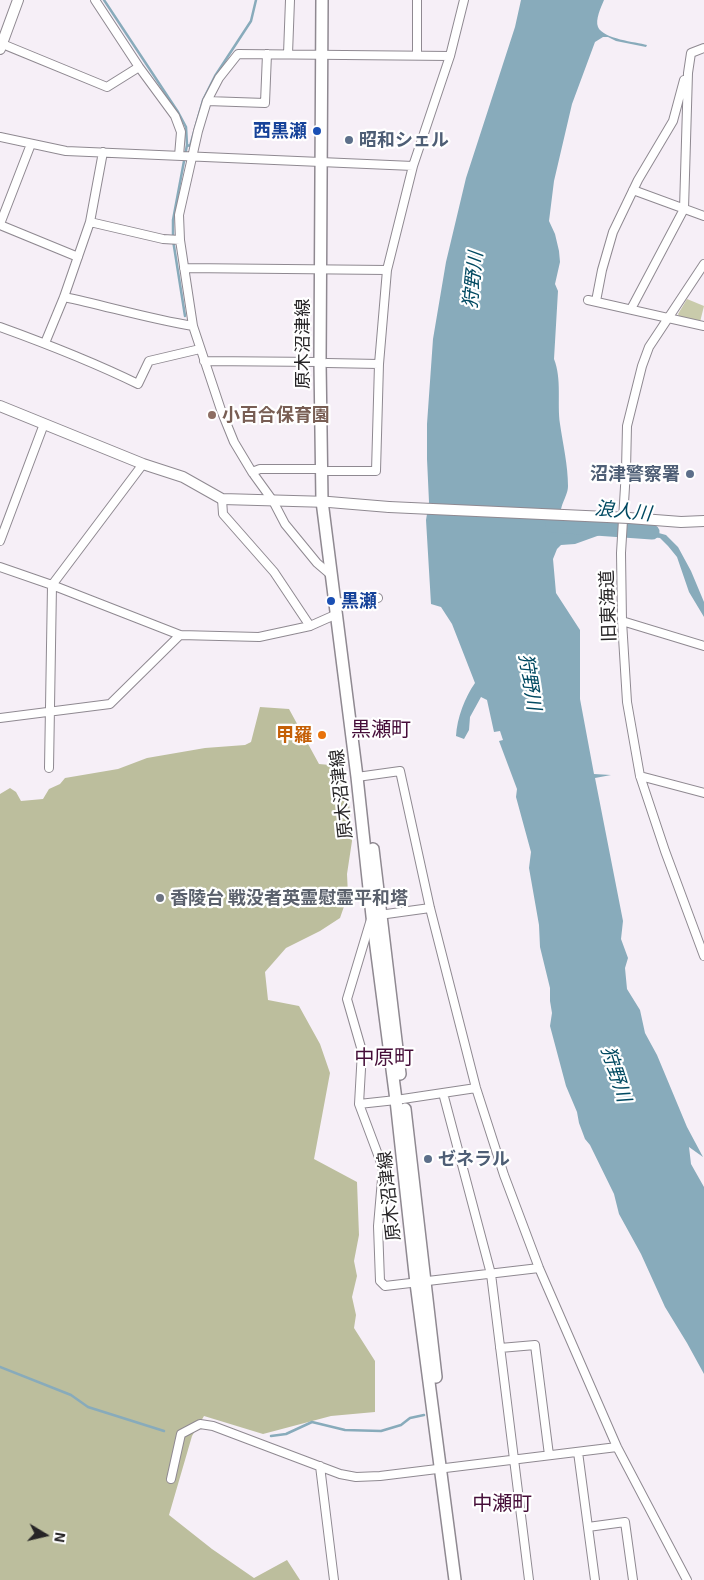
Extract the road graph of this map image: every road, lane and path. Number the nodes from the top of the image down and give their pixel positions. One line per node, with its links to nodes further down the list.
1 (18, 0): 8 (street)
2 (95, 0): 15 (street)
3 (290, 0): 11 (street)
4 (322, 0): 12 (main road, 原木沼津線)
5 (328, 0): 12 (main road, 原木沼津線)
6 (417, 0): 13 (street)
7 (464, 0): 14 (street)
8 (1, 45): 15 (street)
9 (704, 48): 16 (street)
10 (266, 54): 11 (street); 17 (street); 17 (street)
11 (288, 54): 12 (street)
12 (325, 55): 13 (street); 23 (main road, 原木沼津線)
13 (417, 55): 14 (street)
14 (450, 56): 24 (street)
15 (139, 67): 21 (street)
16 (688, 73): 25 (street); 26 (street)
17 (207, 101): 22 (street)
18 (0, 138): 19 (street)
19 (31, 144): 20 (street); 29 (street)
20 (104, 152): 21 (street); 28 (street)
21 (180, 156): 22 (street)
22 (192, 157): 23 (street); 30 (street)
23 (324, 163): 24 (street); 34 (main road, 原木沼津線)
24 (412, 166): 35 (street)
25 (633, 190): 26 (street); 37 (street)
26 (684, 209): 27 (street); 37 (street)
27 (704, 216)
28 (90, 222): 30 (street); 31 (street)
29 (0, 226): 31 (street)
30 (180, 240): 33 (street)
31 (78, 257): 36 (street)
32 (704, 264): 38 (street, 旧東海道)
33 (184, 268): 34 (street); 39 (street)
34 (324, 269): 35 (street); 45 (main road, 原木沼津線)
35 (387, 270): 46 (street)
36 (64, 297): 39 (street); 42 (street)
37 (631, 309): 38 (street)
38 (669, 318): 40 (street); 62 (street, 旧東海道)
39 (192, 326): 43 (street)
40 (704, 326)
41 (0, 327): 42 (street)
42 (45, 343): 43 (street)
43 (200, 349): 44 (street)
44 (204, 362): 45 (street); 51 (street)
45 (324, 362): 46 (street); 50 (main road, 原木沼津線)
46 (379, 364): 50 (street)
47 (0, 406): 48 (street)
48 (44, 424): 49 (street); 56 (street)
49 (143, 464): 52 (street); 59 (street)
50 (324, 470): 51 (street); 54 (main road, 原木沼津線)
51 (252, 472): 53 (street)
52 (222, 498): 53 (street); 63 (street)
53 (273, 501): 54 (street); 58 (street)
54 (326, 502): 55 (street, bridge); 58 (main road, 原木沼津線); 61 (main road, 原木沼津線)
55 (704, 521)
56 (0, 541)
57 (0, 567): 59 (street)
58 (331, 575): 61 (main road, 原木沼津線)
59 (52, 585): 64 (street); 66 (street)
60 (378, 598): 61 (street)
61 (338, 607): 63 (street); 69 (main road, 原木沼津線)
62 (622, 621): 65 (street); 70 (street, 旧東海道)
63 (310, 626): 64 (street)
64 (180, 635): 66 (street)
65 (704, 646)
66 (50, 712): 67 (street); 68 (street)
67 (0, 718)
68 (49, 768)
69 (361, 776): 72 (street); 73 (main road, 原木沼津線)
70 (640, 776): 71 (street); 74 (street, 旧東海道)
71 (704, 793)
72 (430, 908): 73 (street); 75 (street)
73 (376, 916): 77 (main road, 原木沼津線); 78 (street)
74 (704, 956)
75 (476, 1088): 76 (street); 79 (street)
76 (443, 1093): 77 (street); 80 (street)
77 (400, 1100): 78 (street); 81 (main road, 原木沼津線)
78 (359, 1104): 81 (street)
79 (539, 1268): 80 (street); 83 (street)
80 (491, 1274): 81 (street); 82 (street)
81 (421, 1282): 88 (main road, 原木沼津線)
82 (500, 1348): 85 (street); 86 (street)
83 (617, 1447): 84 (street); 97 (street)
84 (578, 1452): 85 (street); 90 (street)
85 (549, 1455): 86 (street)
86 (514, 1460): 88 (street); 94 (street)
87 (320, 1466): 88 (street); 89 (street); 91 (street)
88 (444, 1467): 92 (main road, 原木沼津線); 93 (main road, 原木沼津線)
89 (171, 1479)
90 (588, 1527): 95 (street); 96 (street)
91 (334, 1580)
92 (455, 1580)
93 (461, 1580)
94 (529, 1580)
95 (595, 1580)
96 (633, 1580)
97 (688, 1580)

